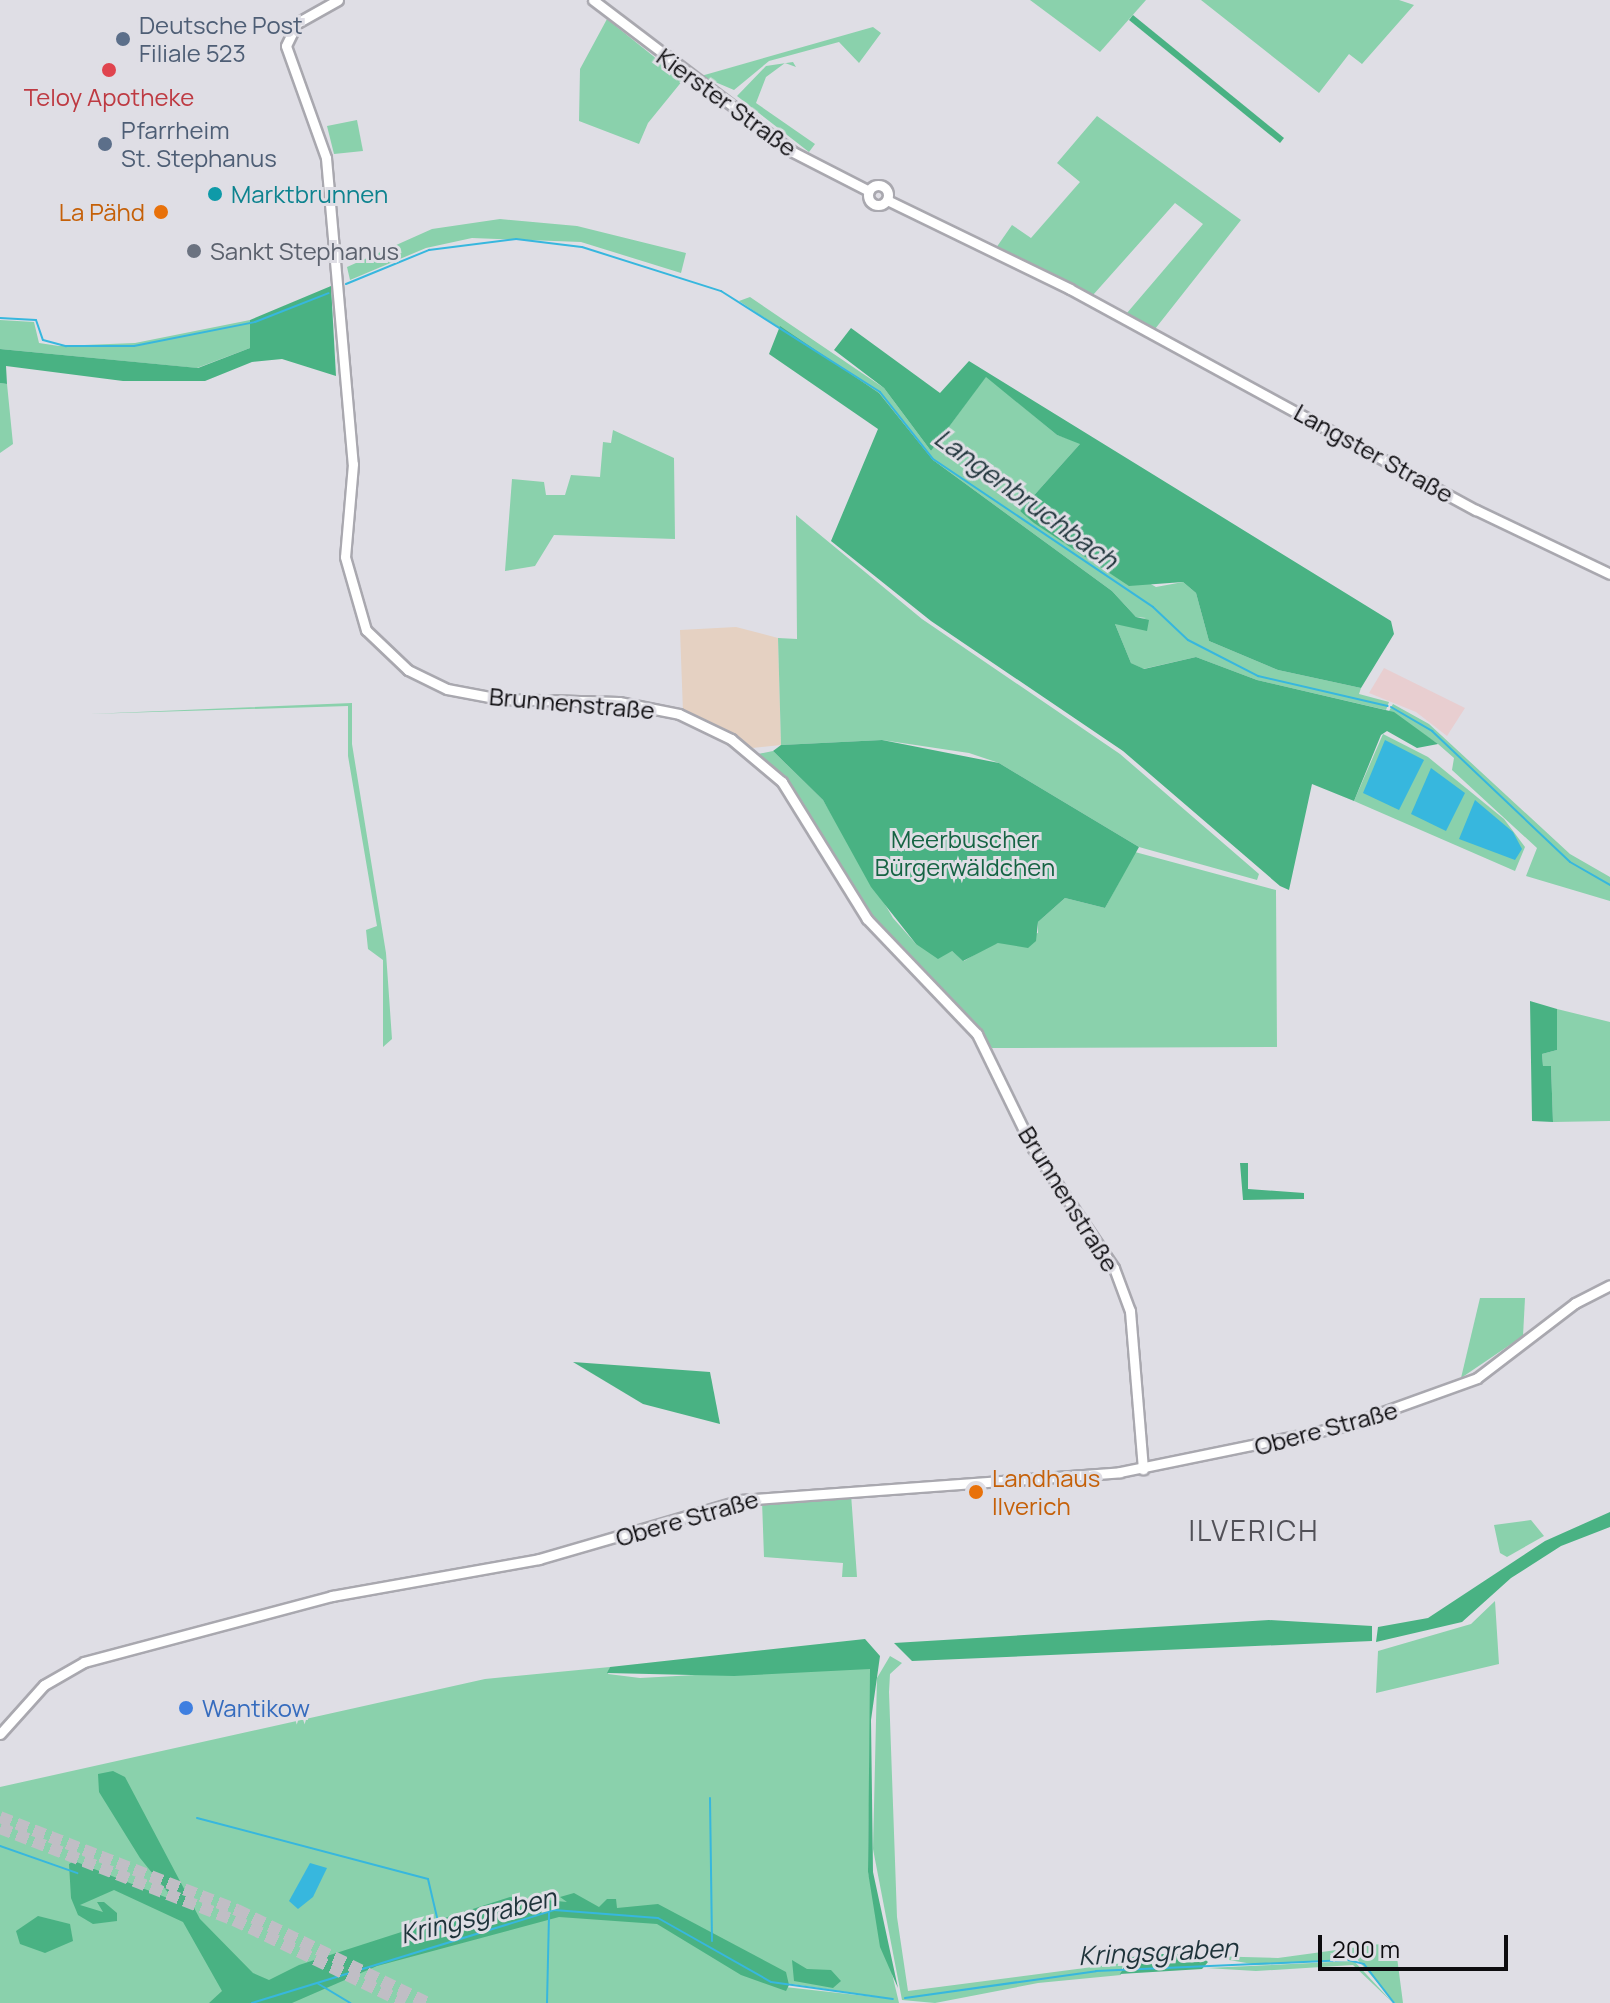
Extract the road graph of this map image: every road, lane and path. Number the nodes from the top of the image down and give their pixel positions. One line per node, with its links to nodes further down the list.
1 (338, 0): 6 (street, Brunnenstraße)
2 (593, 0): 3 (street, Kierster Straße)
3 (1141, 326): 4 (street, Langster Straße)
4 (1610, 574)
5 (1610, 1285): 6 (street, Obere Straße)
6 (1143, 1469): 7 (street, Obere Straße)
7 (0, 1734)

